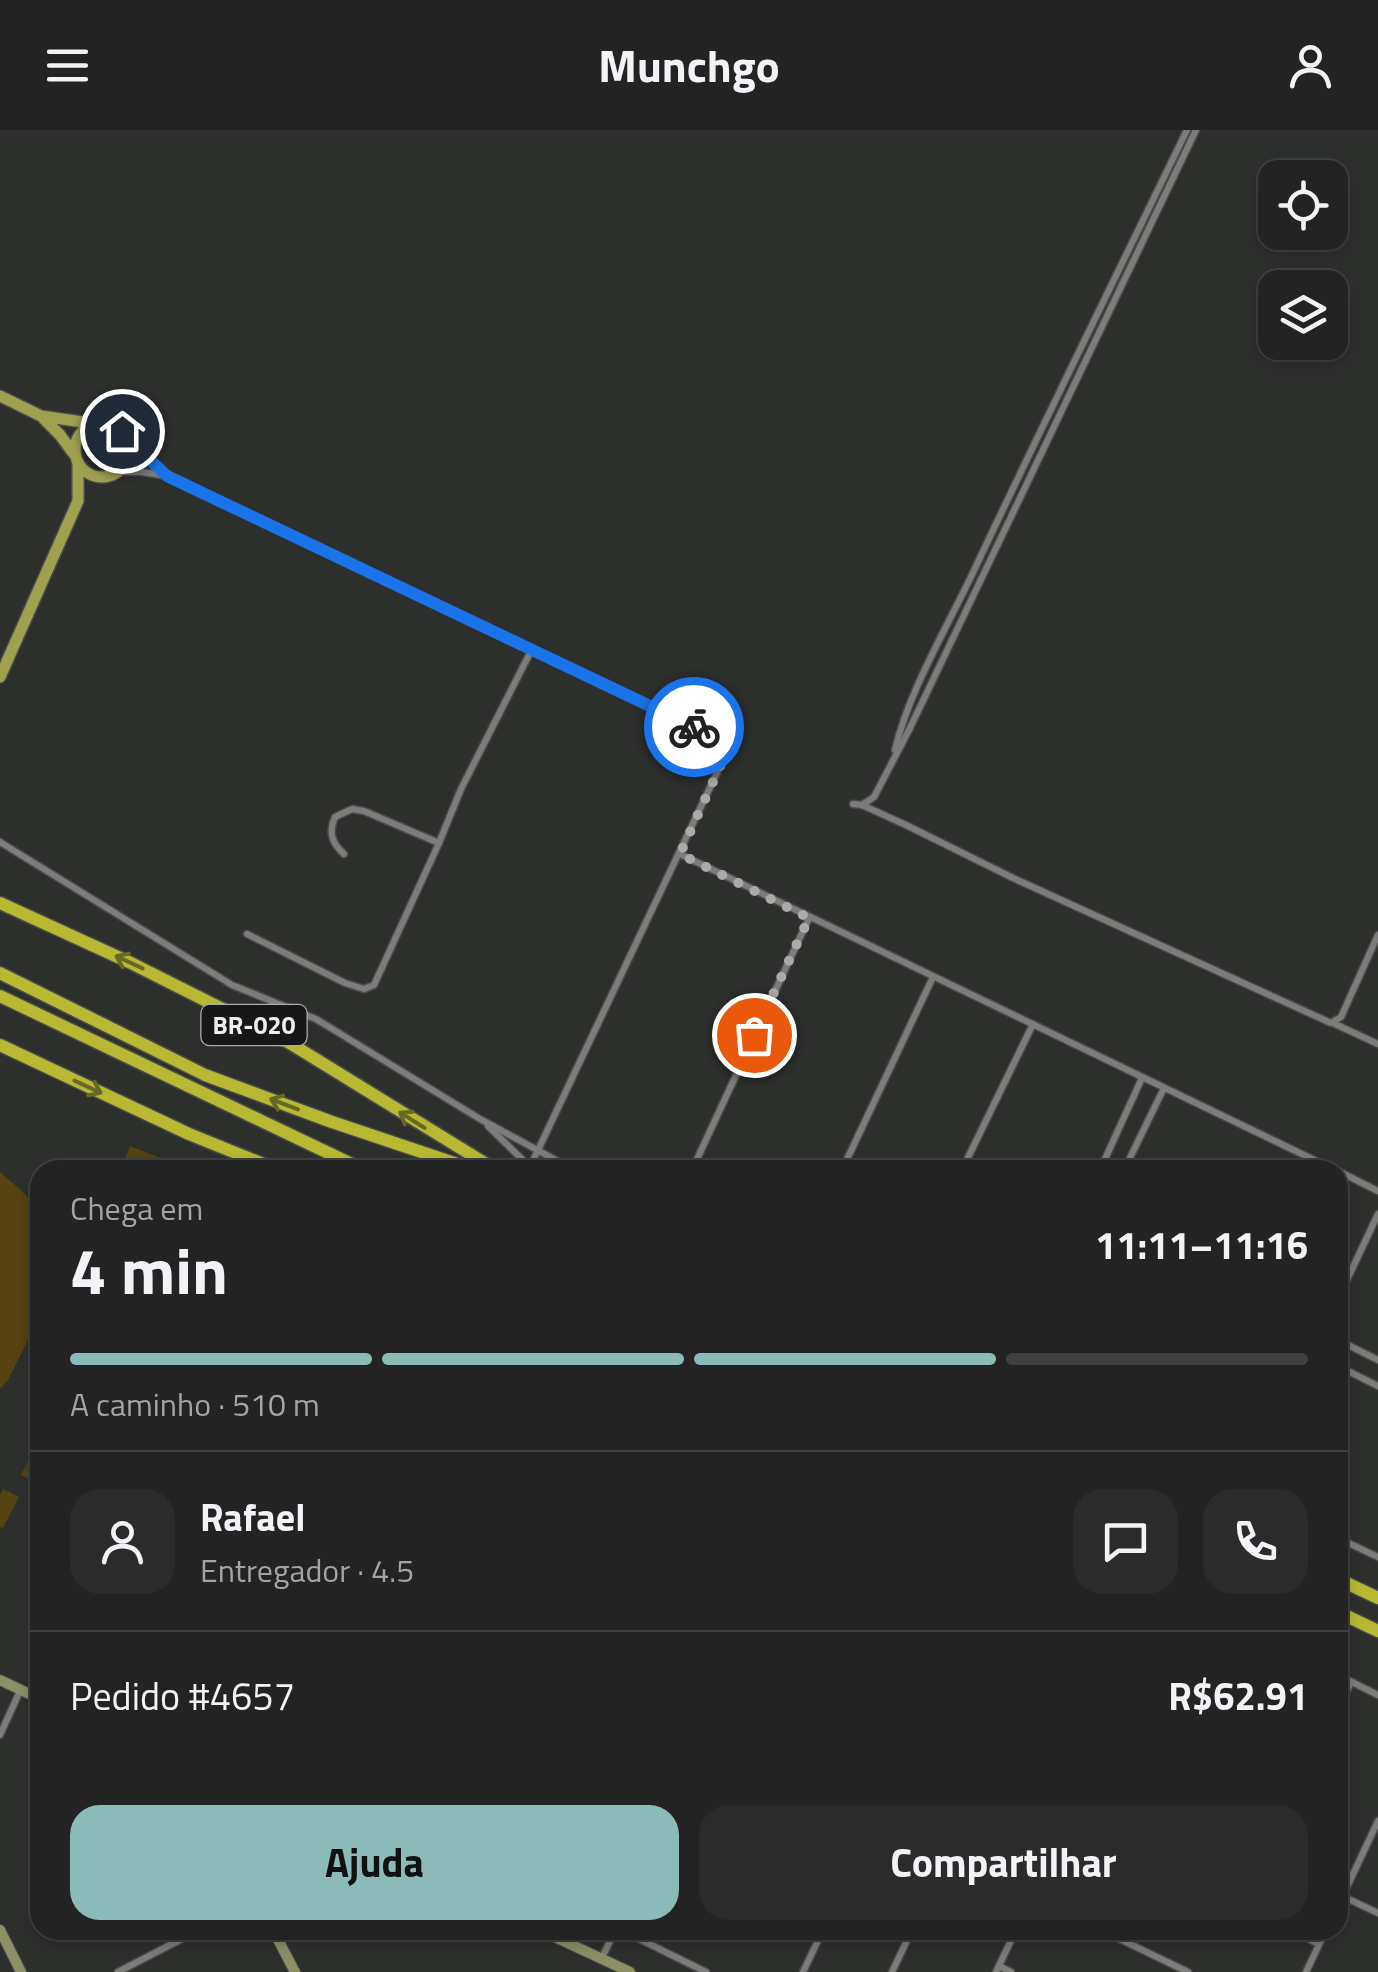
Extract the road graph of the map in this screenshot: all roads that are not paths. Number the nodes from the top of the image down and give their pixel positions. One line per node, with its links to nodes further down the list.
1 (1187, 130): 14 (street)
2 (1196, 130): 14 (street)
3 (0, 396): 4 (main road)
4 (41, 416): 5 (main road); 7 (main road)
5 (94, 423): 6 (main road); 7 (main road)
6 (128, 439): 8 (main road); 9 (street)
7 (77, 460): 10 (main road); 11 (main road)
8 (119, 472): 9 (street); 10 (main road)
9 (167, 476): 12 (street)
10 (104, 477): 11 (main road)
11 (78, 501): 13 (main road)
12 (530, 651): 15 (street); 18 (street)
13 (0, 676)
14 (892, 761): 28 (street)
15 (439, 843): 17 (street); 23 (street)
16 (0, 845): 34 (street)
17 (344, 854)
18 (680, 854): 21 (street); 35 (street)
19 (0, 892): 22 (highway)
20 (0, 903): 22 (highway, BR-020)
21 (809, 918): 26 (street); 43 (street)
22 (39, 922): 39 (highway, BR-020, one-way to 22)
23 (247, 934)
24 (1378, 935): 28 (street)
25 (0, 973): 38 (highway, BR-020, one-way to 25)
26 (933, 978): 29 (street); 44 (street)
27 (0, 996): 37 (highway)
28 (1334, 1023): 30 (street)
29 (1033, 1024): 32 (street); 45 (street)
30 (1378, 1044)
31 (0, 1047): 36 (highway, one-way to 36)
32 (1142, 1078): 33 (street); 46 (street)
33 (1164, 1088): 47 (street); 48 (street)
34 (480, 1119): 35 (street); 40 (street)
35 (537, 1151): 41 (street); 42 (street)
36 (254, 1160)
37 (343, 1160)
38 (446, 1160)
39 (480, 1160)
40 (522, 1160)
41 (534, 1160)
42 (555, 1160)
43 (697, 1160)
44 (847, 1160)
45 (967, 1160)
46 (1105, 1160)
47 (1129, 1160)
48 (1313, 1160)
49 (1348, 1176): 50 (street)
50 (1378, 1190)
51 (1378, 1214): 52 (street)
52 (1348, 1278)
53 (1348, 1345): 54 (street)
54 (1378, 1360)
55 (1348, 1371): 56 (street)
56 (1378, 1386)
57 (1348, 1543): 58 (street)
58 (1378, 1557)
59 (1348, 1584): 60 (highway)
60 (1378, 1598)
61 (1348, 1617): 62 (highway)
62 (1378, 1631)
63 (0, 1680): 67 (main road)
64 (1348, 1680): 65 (street)
65 (1351, 1682): 66 (street); 69 (street)
66 (1348, 1688)
67 (21, 1690): 68 (main road); 70 (street)
68 (30, 1693)
69 (1378, 1696)
70 (0, 1735)
71 (1378, 1821): 72 (street)
72 (1348, 1884)
73 (1348, 1899): 74 (street)
74 (1378, 1914)
75 (0, 1930): 90 (main road)
76 (180, 1940): 91 (street)
77 (278, 1940): 92 (main road)
78 (561, 1940): 88 (main road)
79 (612, 1940): 88 (street)
80 (639, 1940): 94 (street)
81 (818, 1940): 95 (street)
82 (907, 1940): 96 (street)
83 (1012, 1940): 89 (street)
84 (1122, 1940): 98 (street)
85 (1311, 1940): 87 (street)
86 (1321, 1940): 87 (street)
87 (1319, 1944): 99 (street)
88 (602, 1959): 93 (main road)
89 (998, 1969): 97 (street)
90 (21, 1972)
91 (118, 1972)
92 (295, 1972)
93 (630, 1972)
94 (706, 1972)
95 (803, 1972)
96 (892, 1972)
97 (1011, 1972)
98 (1188, 1972)
99 (1306, 1972)

